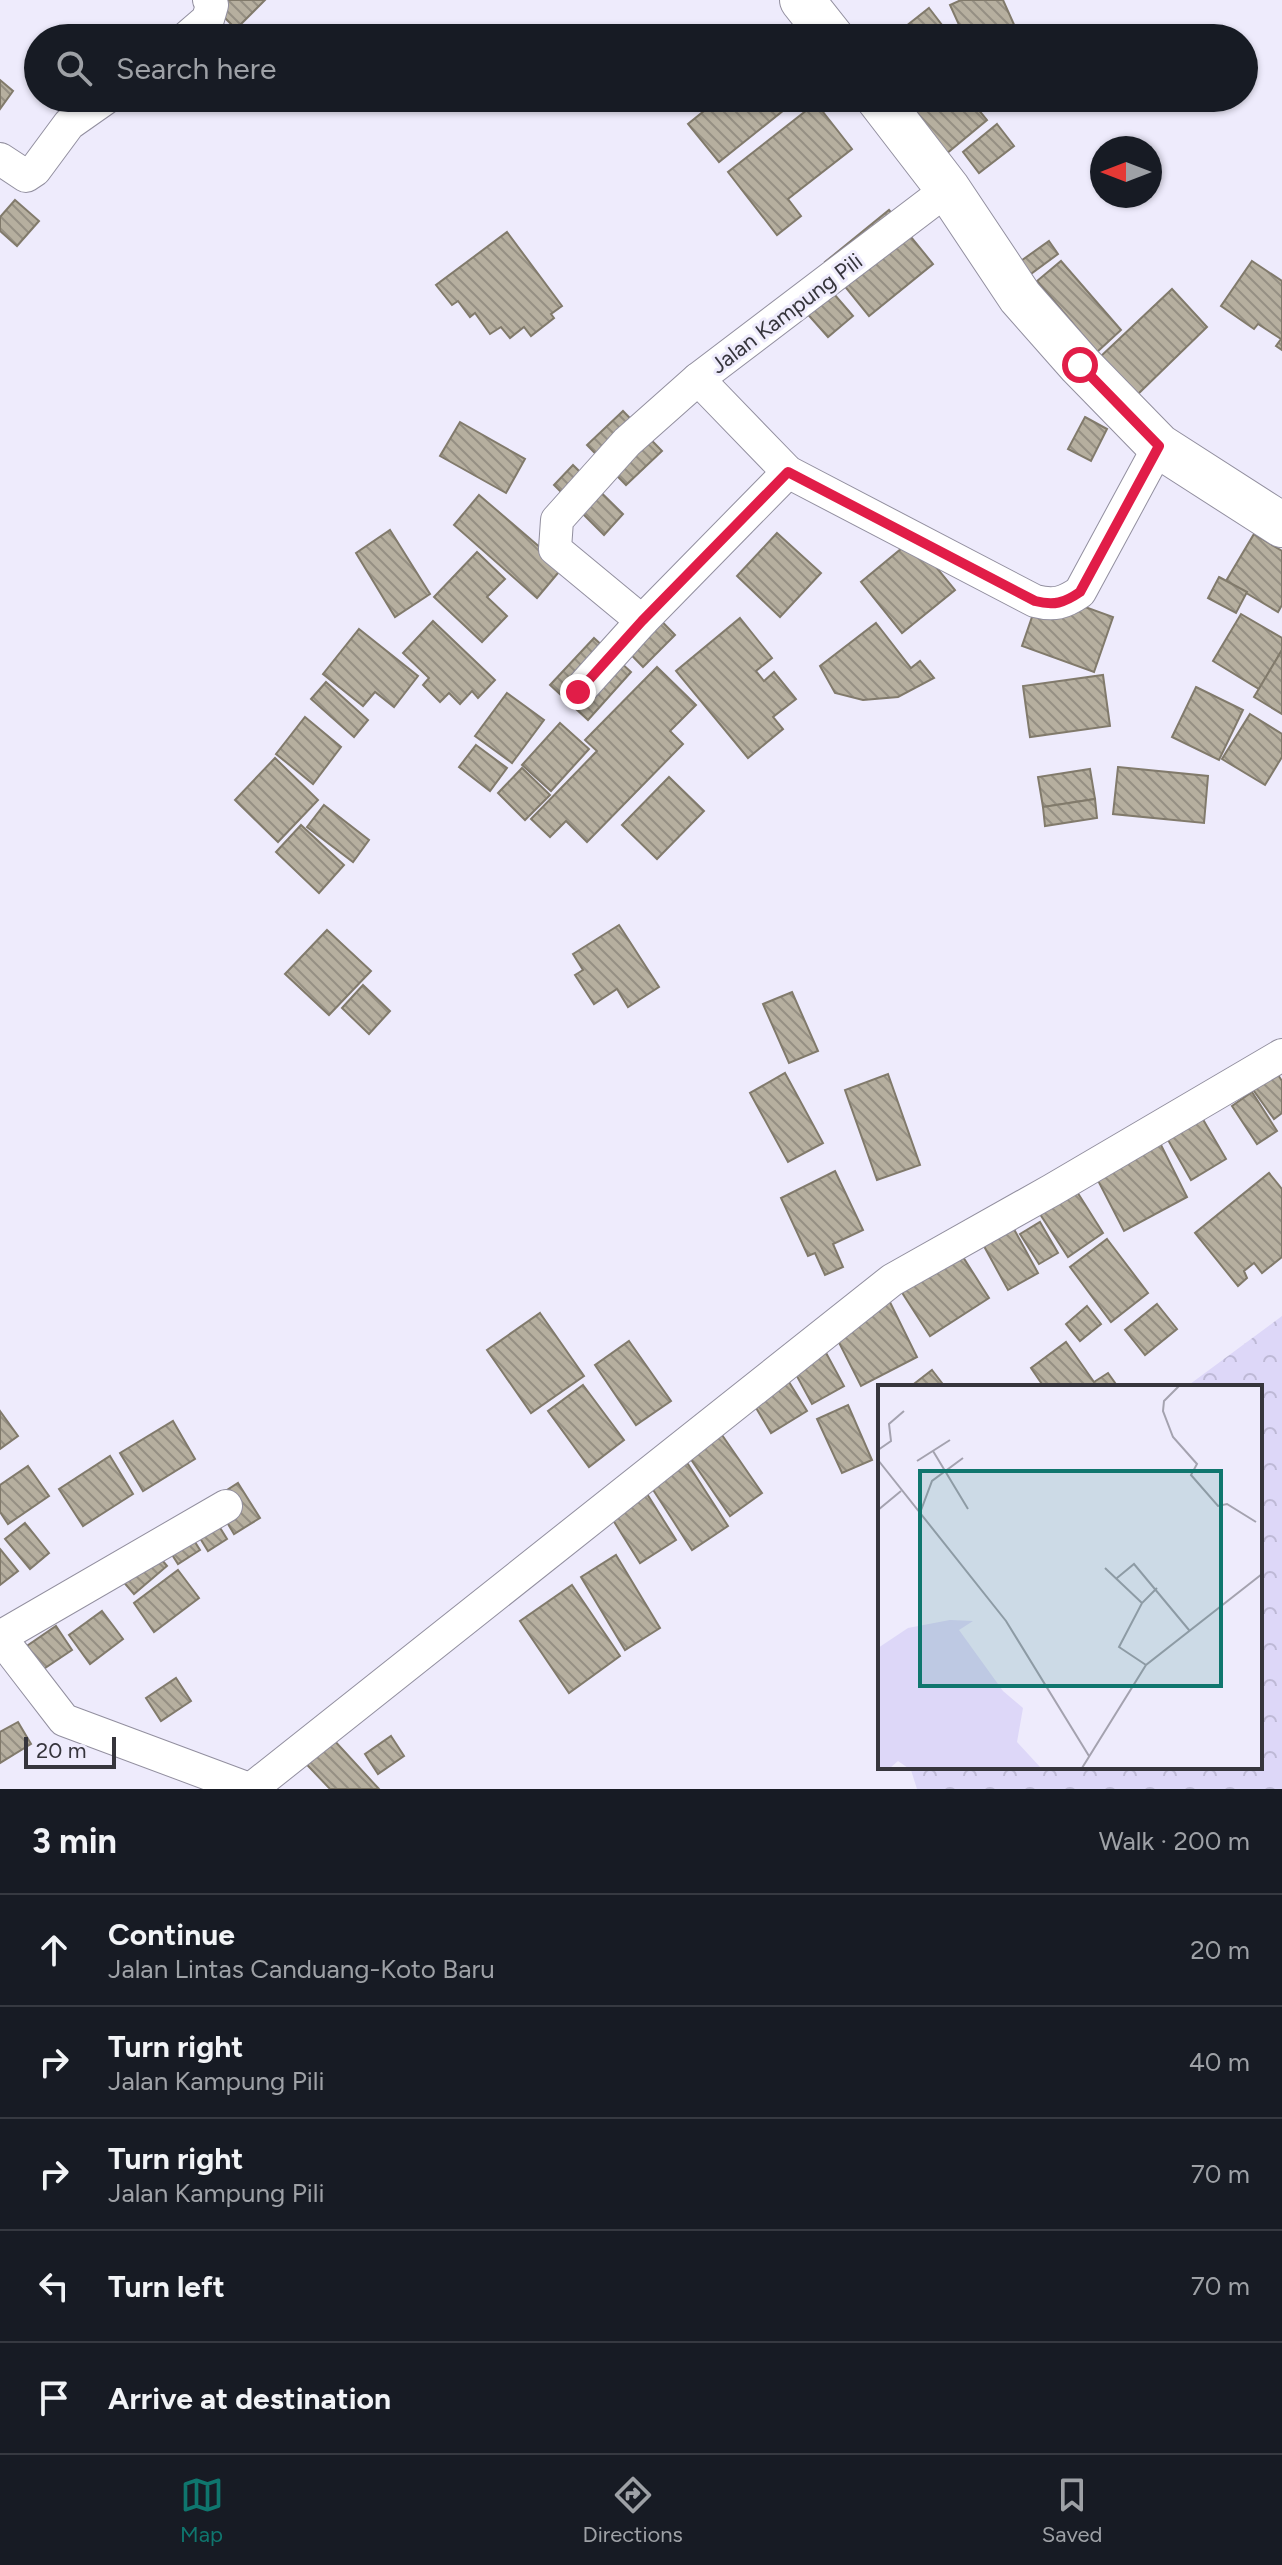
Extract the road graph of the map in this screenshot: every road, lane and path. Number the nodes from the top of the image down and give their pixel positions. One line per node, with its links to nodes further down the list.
1 (209, 0): 3 (street)
2 (802, 0): 4 (main road)
3 (202, 24)
4 (821, 24)
5 (86, 112): 7 (street)
6 (889, 112): 8 (main road)
7 (0, 159)
8 (948, 189): 9 (street, Jalan Kampung Pili); 10 (main road)
9 (698, 379): 11 (street, Jalan Kampung Pili); 13 (street)
10 (1159, 446): 11 (street, Jalan Kampung Pili); 12 (main road)
11 (788, 472): 13 (street)
12 (1282, 525)
13 (642, 621): 14 (street)
14 (578, 692)
15 (1282, 1055): 18 (street)
16 (226, 1506): 17 (street)
17 (0, 1637): 18 (street)
18 (250, 1789)

